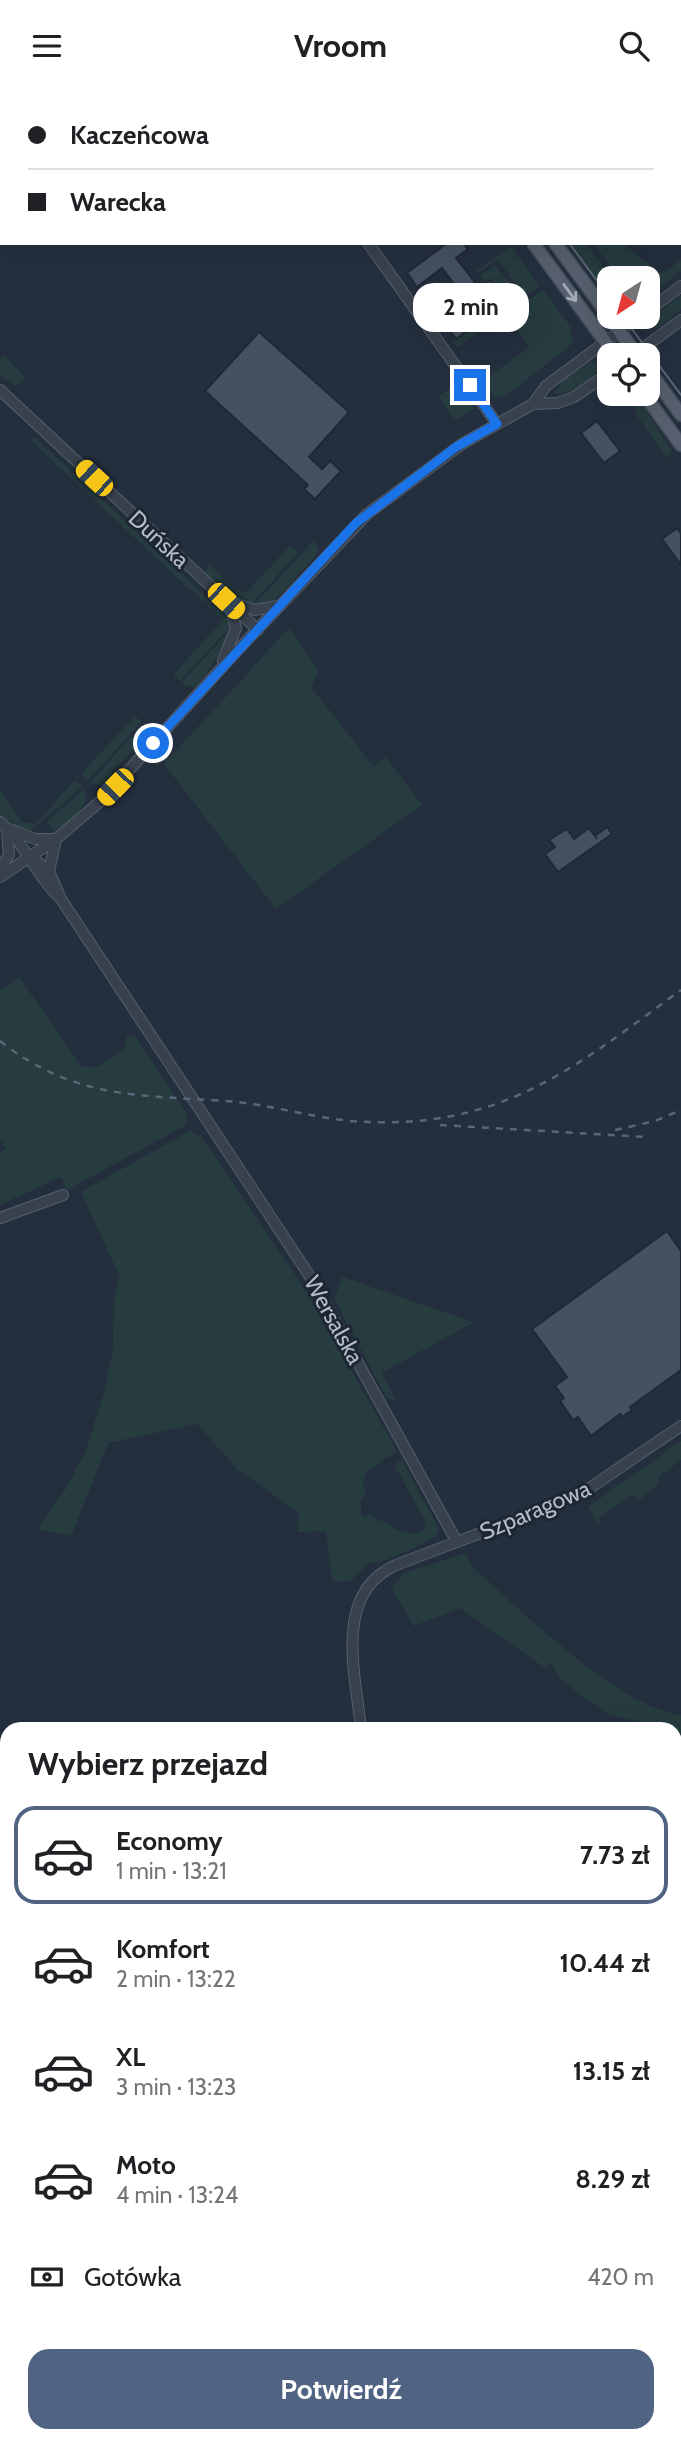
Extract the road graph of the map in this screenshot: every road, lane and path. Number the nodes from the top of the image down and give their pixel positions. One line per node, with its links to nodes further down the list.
1 (369, 245): 19 (street)
2 (534, 245): 10 (main road, one-way to 10)
3 (556, 245): 5 (main road)
4 (681, 286): 6 (street)
5 (597, 301)
6 (660, 302)
7 (681, 320): 12 (street)
8 (623, 329): 9 (street)
9 (620, 331): 10 (street); 11 (main road)
10 (606, 342): 16 (street)
11 (628, 343)
12 (651, 343)
13 (597, 381): 16 (street)
14 (660, 386): 18 (main road)
15 (0, 390): 21 (street, Duńska)
16 (533, 404): 19 (street)
17 (653, 406): 20 (main road)
18 (681, 415)
19 (497, 424): 22 (street)
20 (681, 445)
21 (226, 601): 22 (street); 23 (street, Duńska); 24 (street)
22 (280, 606): 23 (street)
23 (258, 630): 24 (street)
24 (218, 671): 26 (street)
25 (3, 825): 26 (street); 27 (street, Wersalska); 29 (street)
26 (57, 839): 27 (street); 28 (street)
27 (31, 857): 28 (street, Wersalska); 30 (street); 31 (street, Wersalska)
28 (49, 871): 31 (street, Wersalska)
29 (0, 872)
30 (0, 877)
31 (61, 899): 35 (street, Wersalska)
32 (63, 1195): 33 (street)
33 (0, 1218)
34 (681, 1426): 35 (street, Szparagowa)
35 (457, 1542): 36 (street)
36 (360, 1722)

